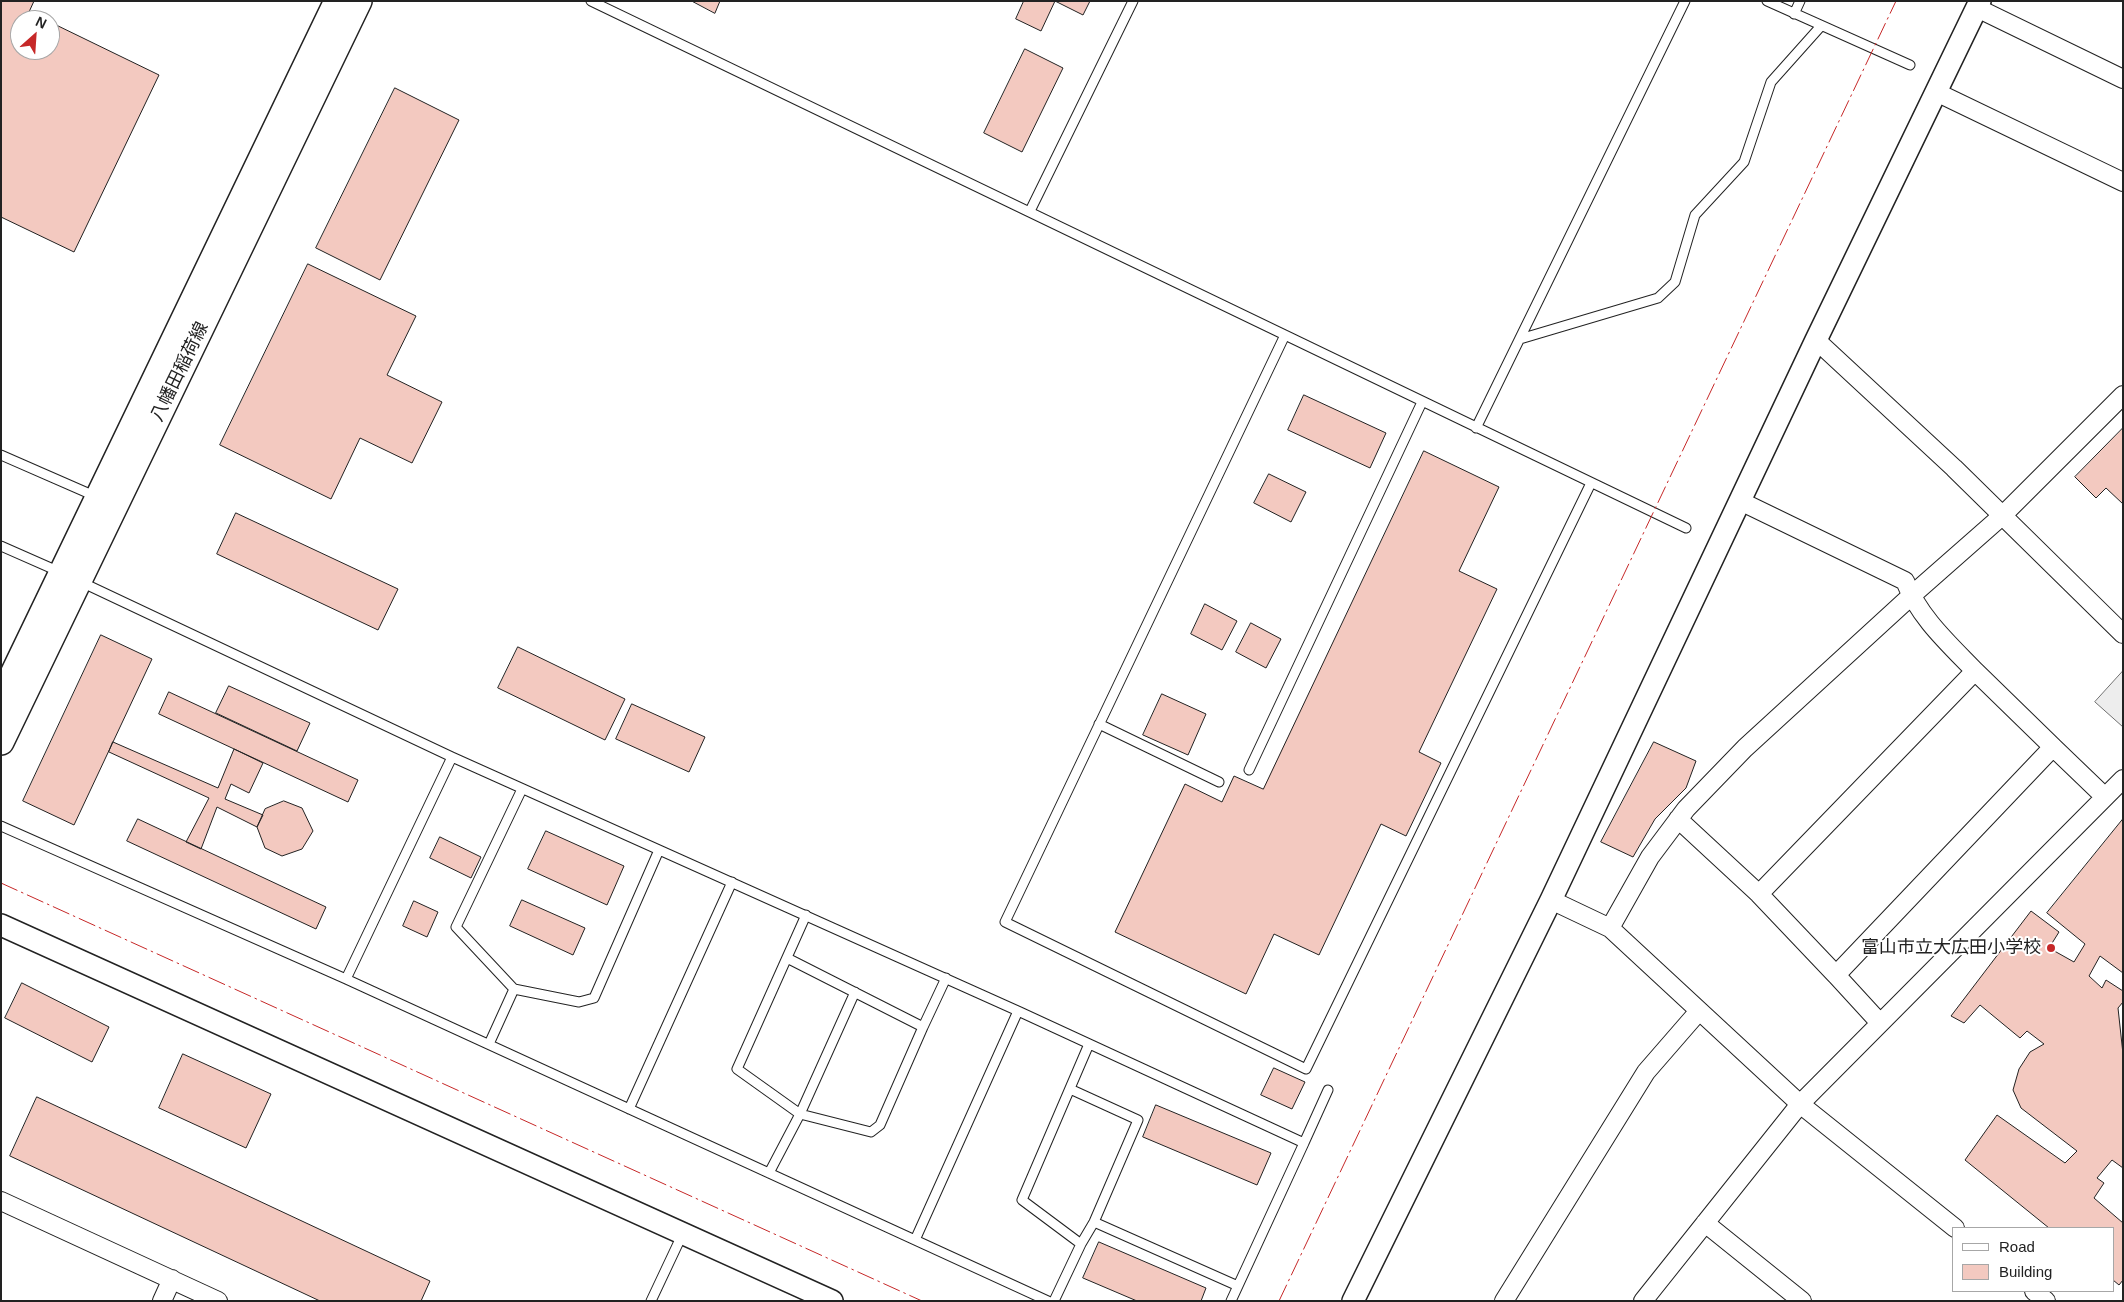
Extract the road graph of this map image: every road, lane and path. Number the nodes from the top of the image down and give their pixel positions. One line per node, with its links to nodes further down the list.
1 (337, 1): 24 (main road, 八幡田稲荷線)
2 (359, 1): 29 (main road, 八幡田稲荷線)
3 (591, 1): 15 (lane)
4 (1133, 1): 15 (lane)
5 (1685, 1): 17 (lane)
6 (1767, 1): 9 (lane)
7 (1800, 1): 9 (lane)
8 (1979, 5): 12 (street); 13 (street)
9 (1794, 14): 10 (lane)
10 (1821, 26): 11 (lane); 17 (lane)
11 (1910, 65)
12 (2123, 79)
13 (1936, 92): 14 (street); 18 (street)
14 (2123, 182)
15 (1030, 211): 16 (lane)
16 (1285, 336): 20 (lane); 34 (lane)
17 (1520, 339): 21 (lane)
18 (1816, 340): 25 (street); 26 (street)
19 (2123, 395): 26 (street)
20 (1422, 402): 21 (lane); 38 (lane)
21 (1476, 428): 23 (lane)
22 (1, 455): 24 (lane)
23 (1592, 483): 27 (lane); 34 (lane)
24 (98, 498): 29 (main road, 八幡田稲荷線)
25 (1740, 501): 30 (street); 48 (street)
26 (2003, 515): 30 (street); 31 (street)
27 (1686, 528)
28 (1, 546): 29 (lane)
29 (70, 577): 33 (main road, 八幡田稲荷線); 35 (main road, 八幡田稲荷線); 37 (lane)
30 (1911, 596): 32 (street); 43 (street)
31 (2123, 634)
32 (1974, 671): 36 (street); 47 (street)
33 (1, 698)
34 (1099, 724): 40 (lane)
35 (1, 742)
36 (2053, 747): 42 (street); 53 (street)
37 (452, 757): 41 (lane); 55 (lane)
38 (1249, 770)
39 (2123, 779): 42 (street)
40 (1219, 782)
41 (522, 789): 45 (lane); 56 (lane)
42 (2105, 797): 60 (street)
43 (1678, 819): 47 (street); 51 (street)
44 (1, 826): 55 (lane)
45 (660, 850): 46 (lane); 56 (lane)
46 (732, 882): 49 (lane); 67 (lane)
47 (1759, 894): 53 (street)
48 (1551, 900): 51 (street); 81 (street)
49 (806, 915): 52 (lane); 54 (lane)
50 (1, 925): 75 (street)
51 (1610, 928): 59 (street)
52 (787, 958): 57 (lane); 68 (lane)
53 (1836, 975): 60 (street)
54 (946, 978): 58 (lane); 61 (lane)
55 (346, 979): 62 (lane)
56 (514, 989): 62 (lane)
57 (855, 992): 61 (lane); 68 (lane)
58 (1018, 1011): 63 (lane); 76 (lane)
59 (1699, 1011): 66 (street); 89 (street)
60 (1880, 1023): 66 (street)
61 (923, 1027): 68 (lane)
62 (489, 1044): 67 (lane)
63 (1090, 1044): 64 (lane); 69 (lane)
64 (1070, 1089): 72 (lane); 77 (lane)
65 (1328, 1090): 69 (lane)
66 (1800, 1104): 73 (street); 74 (street)
67 (629, 1109): 70 (lane)
68 (800, 1114): 70 (lane)
69 (1304, 1143): 79 (lane)
70 (770, 1173): 76 (lane)
71 (1, 1201): 78 (street)
72 (1094, 1222): 77 (lane); 79 (lane)
73 (1705, 1223): 90 (street); 91 (street)
74 (1954, 1227)
75 (683, 1232): 84 (lane); 85 (street)
76 (916, 1240): 86 (lane)
77 (1081, 1244): 87 (lane)
78 (172, 1279): 82 (street); 83 (street)
79 (1238, 1286): 88 (lane)
80 (2035, 1292): 92 (street)
81 (1356, 1300)
82 (162, 1301)
83 (218, 1301)
84 (650, 1301)
85 (832, 1301)
86 (1048, 1301)
87 (1054, 1301)
88 (1231, 1301)
89 (1504, 1301)
90 (1643, 1301)
91 (1802, 1301)
92 (2046, 1301)

